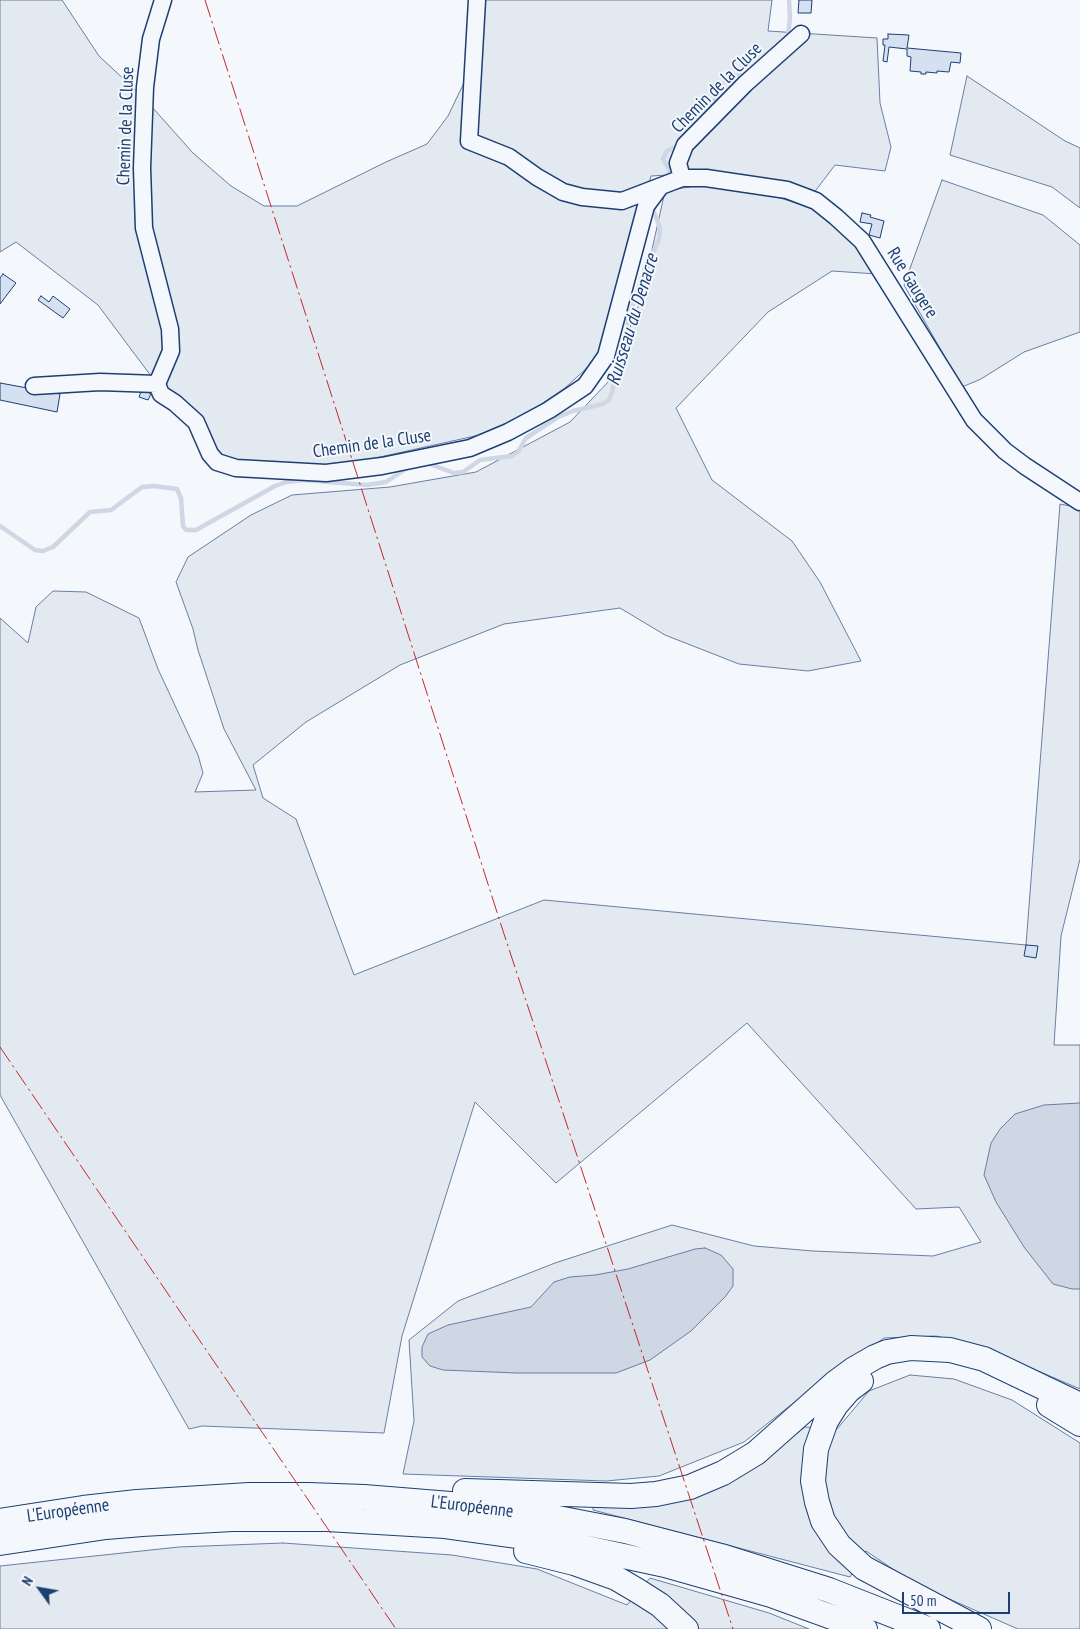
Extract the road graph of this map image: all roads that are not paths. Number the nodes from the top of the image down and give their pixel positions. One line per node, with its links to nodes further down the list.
1 (163, 0): 6 (street, Chemin de la Cluse)
2 (478, 0): 5 (street, Rue Gaugere)
3 (801, 34): 4 (street, Chemin de la Cluse)
4 (682, 178): 5 (street, Rue Gaugere); 8 (street, Rue Gaugere)
5 (660, 187): 6 (street, Chemin de la Cluse)
6 (157, 384): 7 (street)
7 (34, 386)
8 (1080, 502)
9 (1080, 1405): 11 (highway)
10 (1080, 1424): 18 (highway)
11 (249, 1495): 13 (highway, L'Européenne); 17 (highway, L'Européenne)
12 (269, 1518): 14 (highway, L'Européenne); 15 (highway); 16 (highway, L'Européenne)
13 (0, 1521)
14 (0, 1543)
15 (686, 1629)
16 (865, 1629)
17 (928, 1629)
18 (979, 1629)

